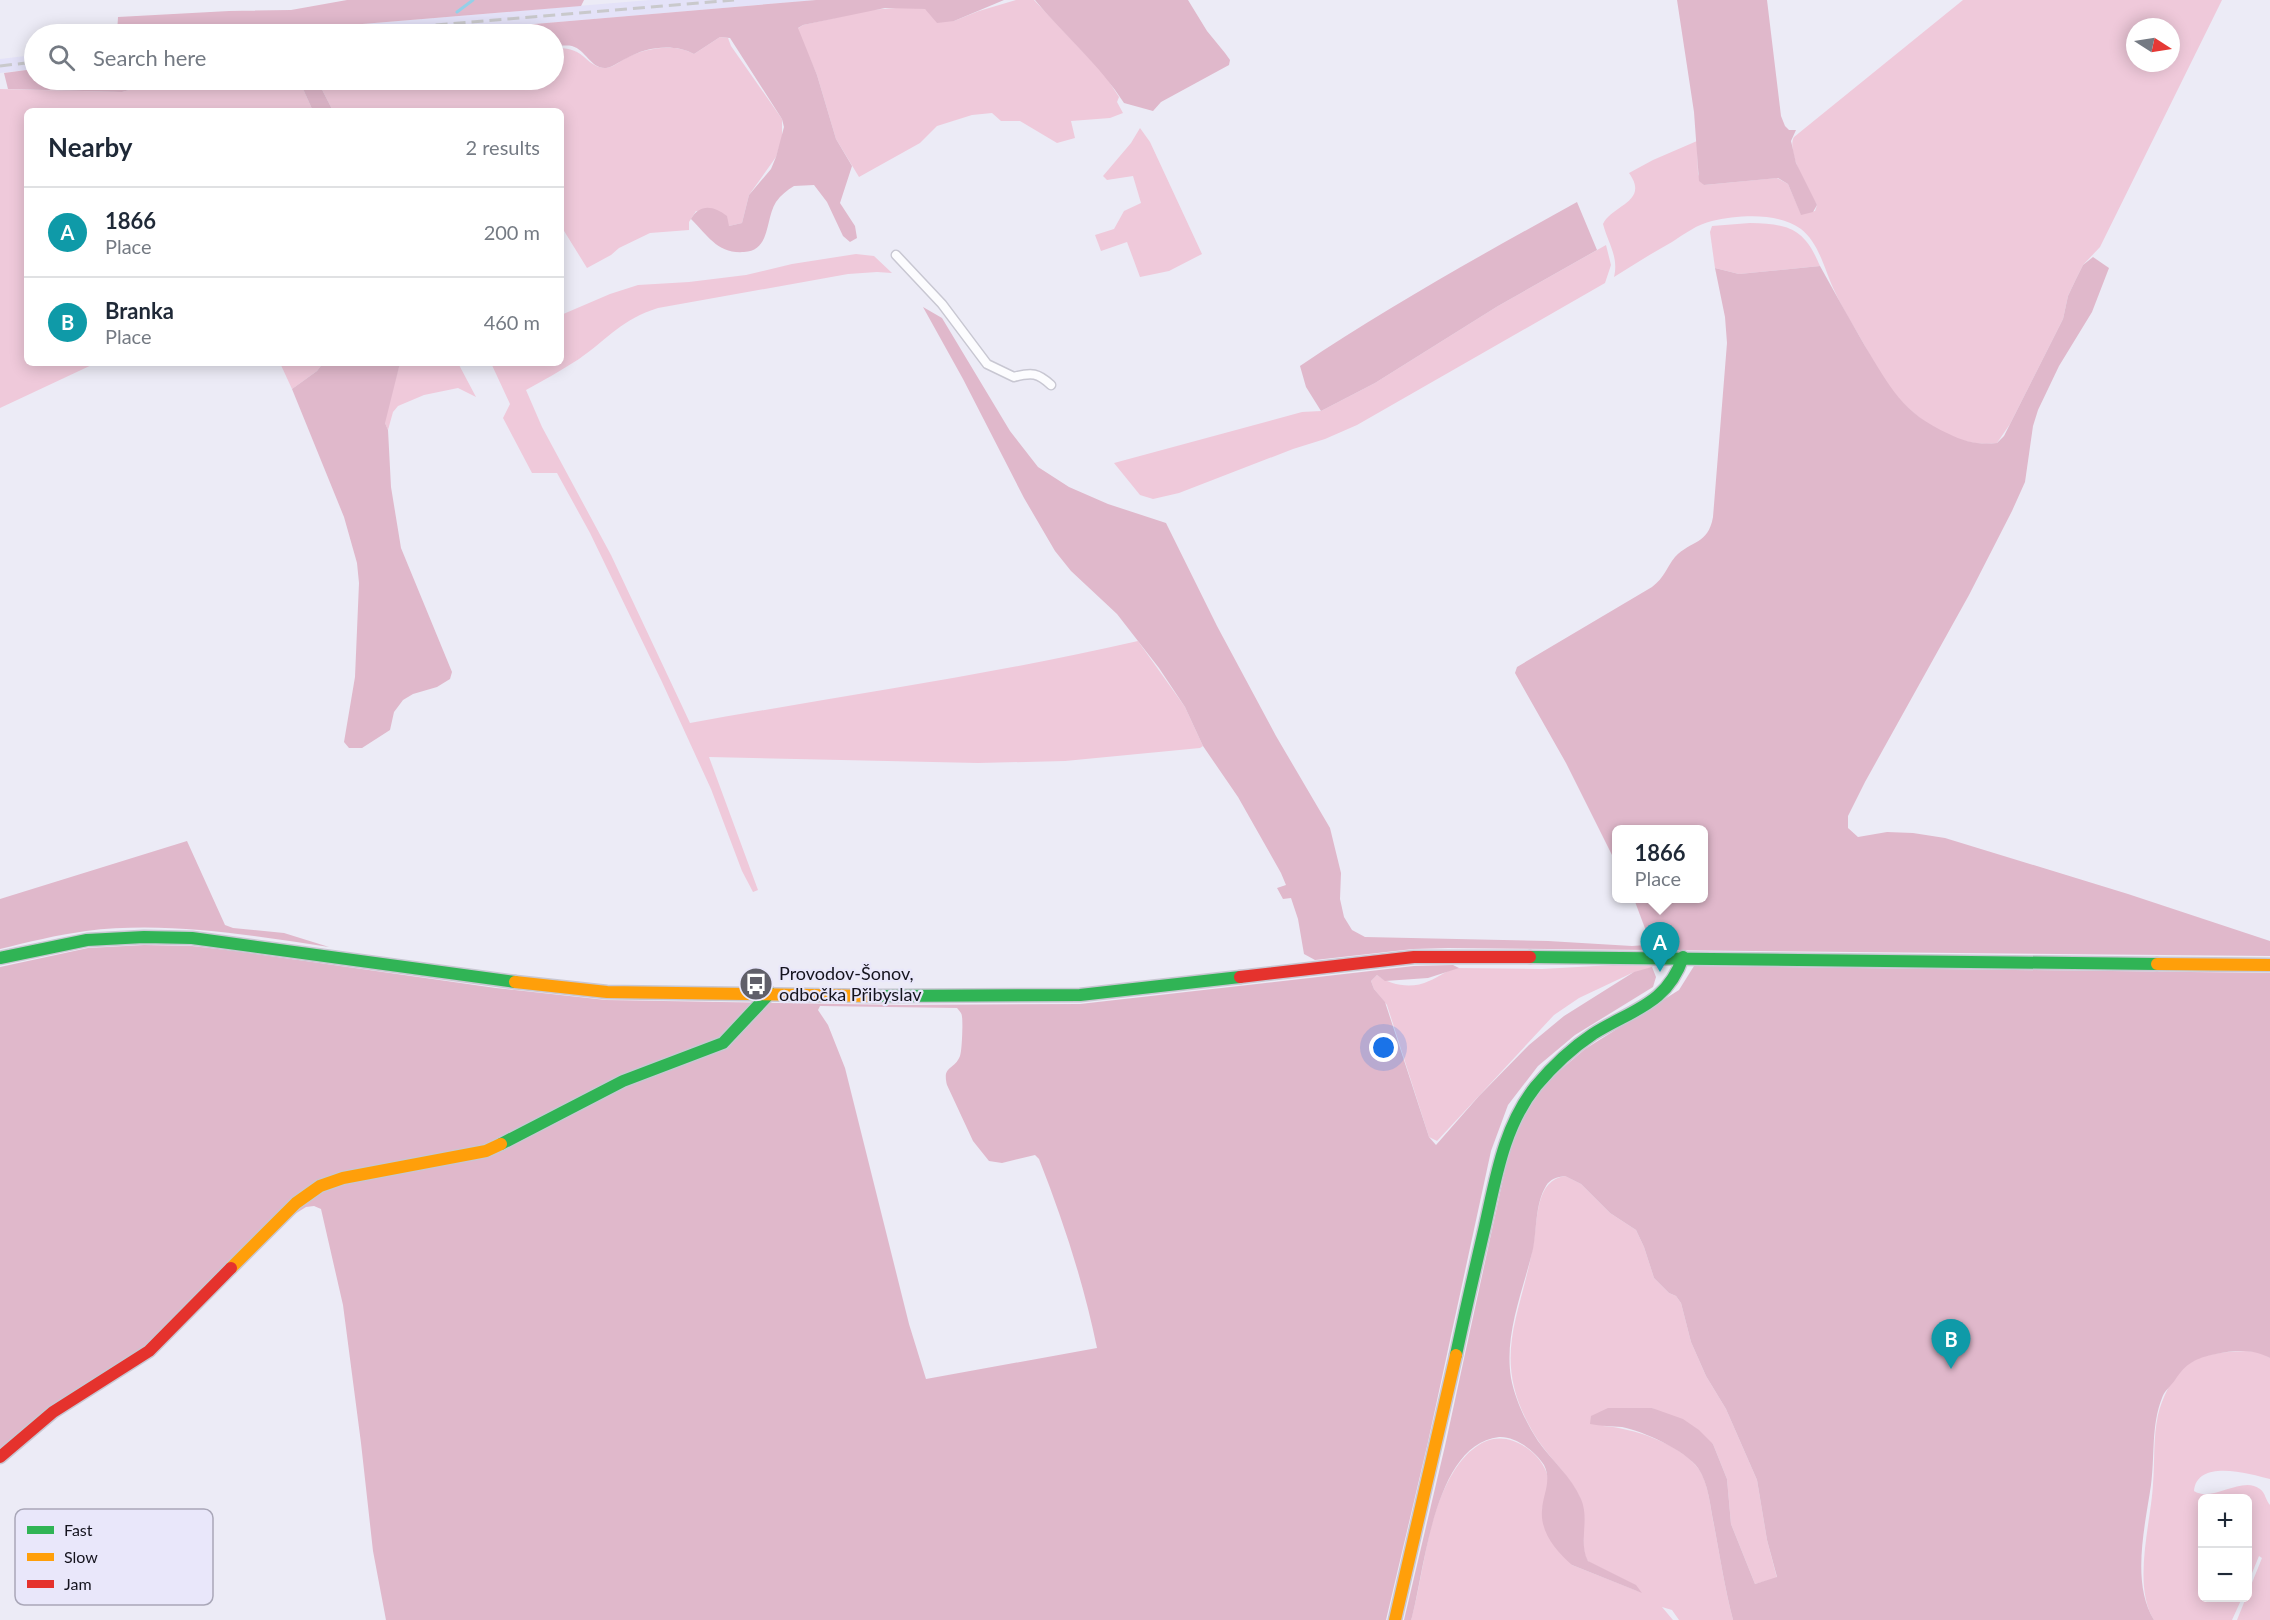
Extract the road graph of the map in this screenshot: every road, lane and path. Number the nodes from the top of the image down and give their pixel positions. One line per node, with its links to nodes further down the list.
1 (896, 255): 2 (street)
2 (1051, 385)
3 (1683, 957): 5 (main road); 6 (main road); 8 (main road)
4 (0, 958): 6 (main road)
5 (2270, 965)
6 (770, 993): 7 (main road)
7 (0, 1457)
8 (1395, 1620)

